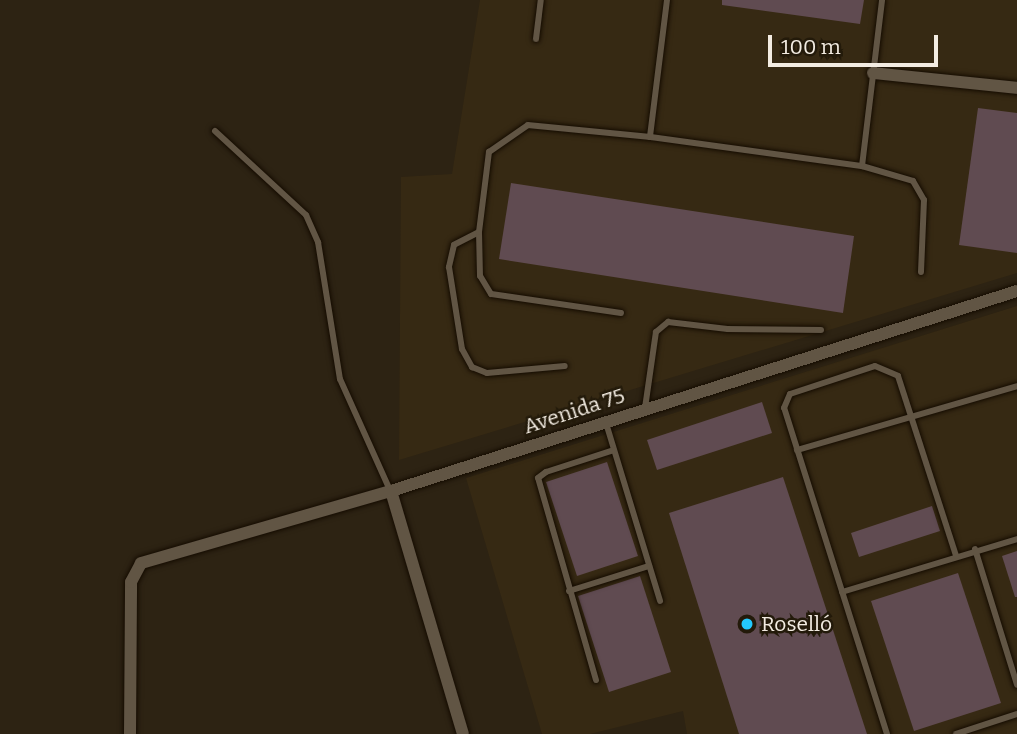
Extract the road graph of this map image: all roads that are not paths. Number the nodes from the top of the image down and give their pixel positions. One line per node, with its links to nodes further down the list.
1 (541, 0): 4 (lane)
2 (667, 0): 8 (lane)
3 (882, 0): 5 (lane)
4 (536, 39)
5 (873, 73): 6 (street); 9 (lane)
6 (1017, 89)
7 (215, 131): 22 (lane)
8 (650, 138): 9 (lane); 10 (lane)
9 (862, 166): 11 (lane)
10 (480, 232): 13 (lane); 15 (lane)
11 (921, 272)
12 (1017, 291): 17 (street, Avenida 75)
13 (621, 313)
14 (821, 330): 17 (lane)
15 (565, 366)
16 (1017, 386): 18 (lane)
17 (645, 408): 19 (street, Avenida 75)
18 (912, 413): 21 (lane); 21 (lane); 25 (lane)
19 (606, 421): 20 (lane); 22 (street, Avenida 75)
20 (614, 450): 26 (lane); 27 (lane)
21 (797, 450): 28 (lane)
22 (391, 491): 34 (street, Avenida 75); 35 (street)
23 (1017, 539): 24 (lane)
24 (975, 550): 25 (lane); 31 (lane)
25 (956, 556): 28 (lane)
26 (649, 566): 27 (lane); 29 (lane)
27 (569, 591): 30 (lane)
28 (842, 592): 36 (lane)
29 (660, 601)
30 (596, 680)
31 (1017, 685)
32 (1017, 714): 33 (lane)
33 (989, 724): 37 (lane); 38 (lane)
34 (130, 734)
35 (463, 734)
36 (887, 734)
37 (956, 734)
38 (991, 734)

